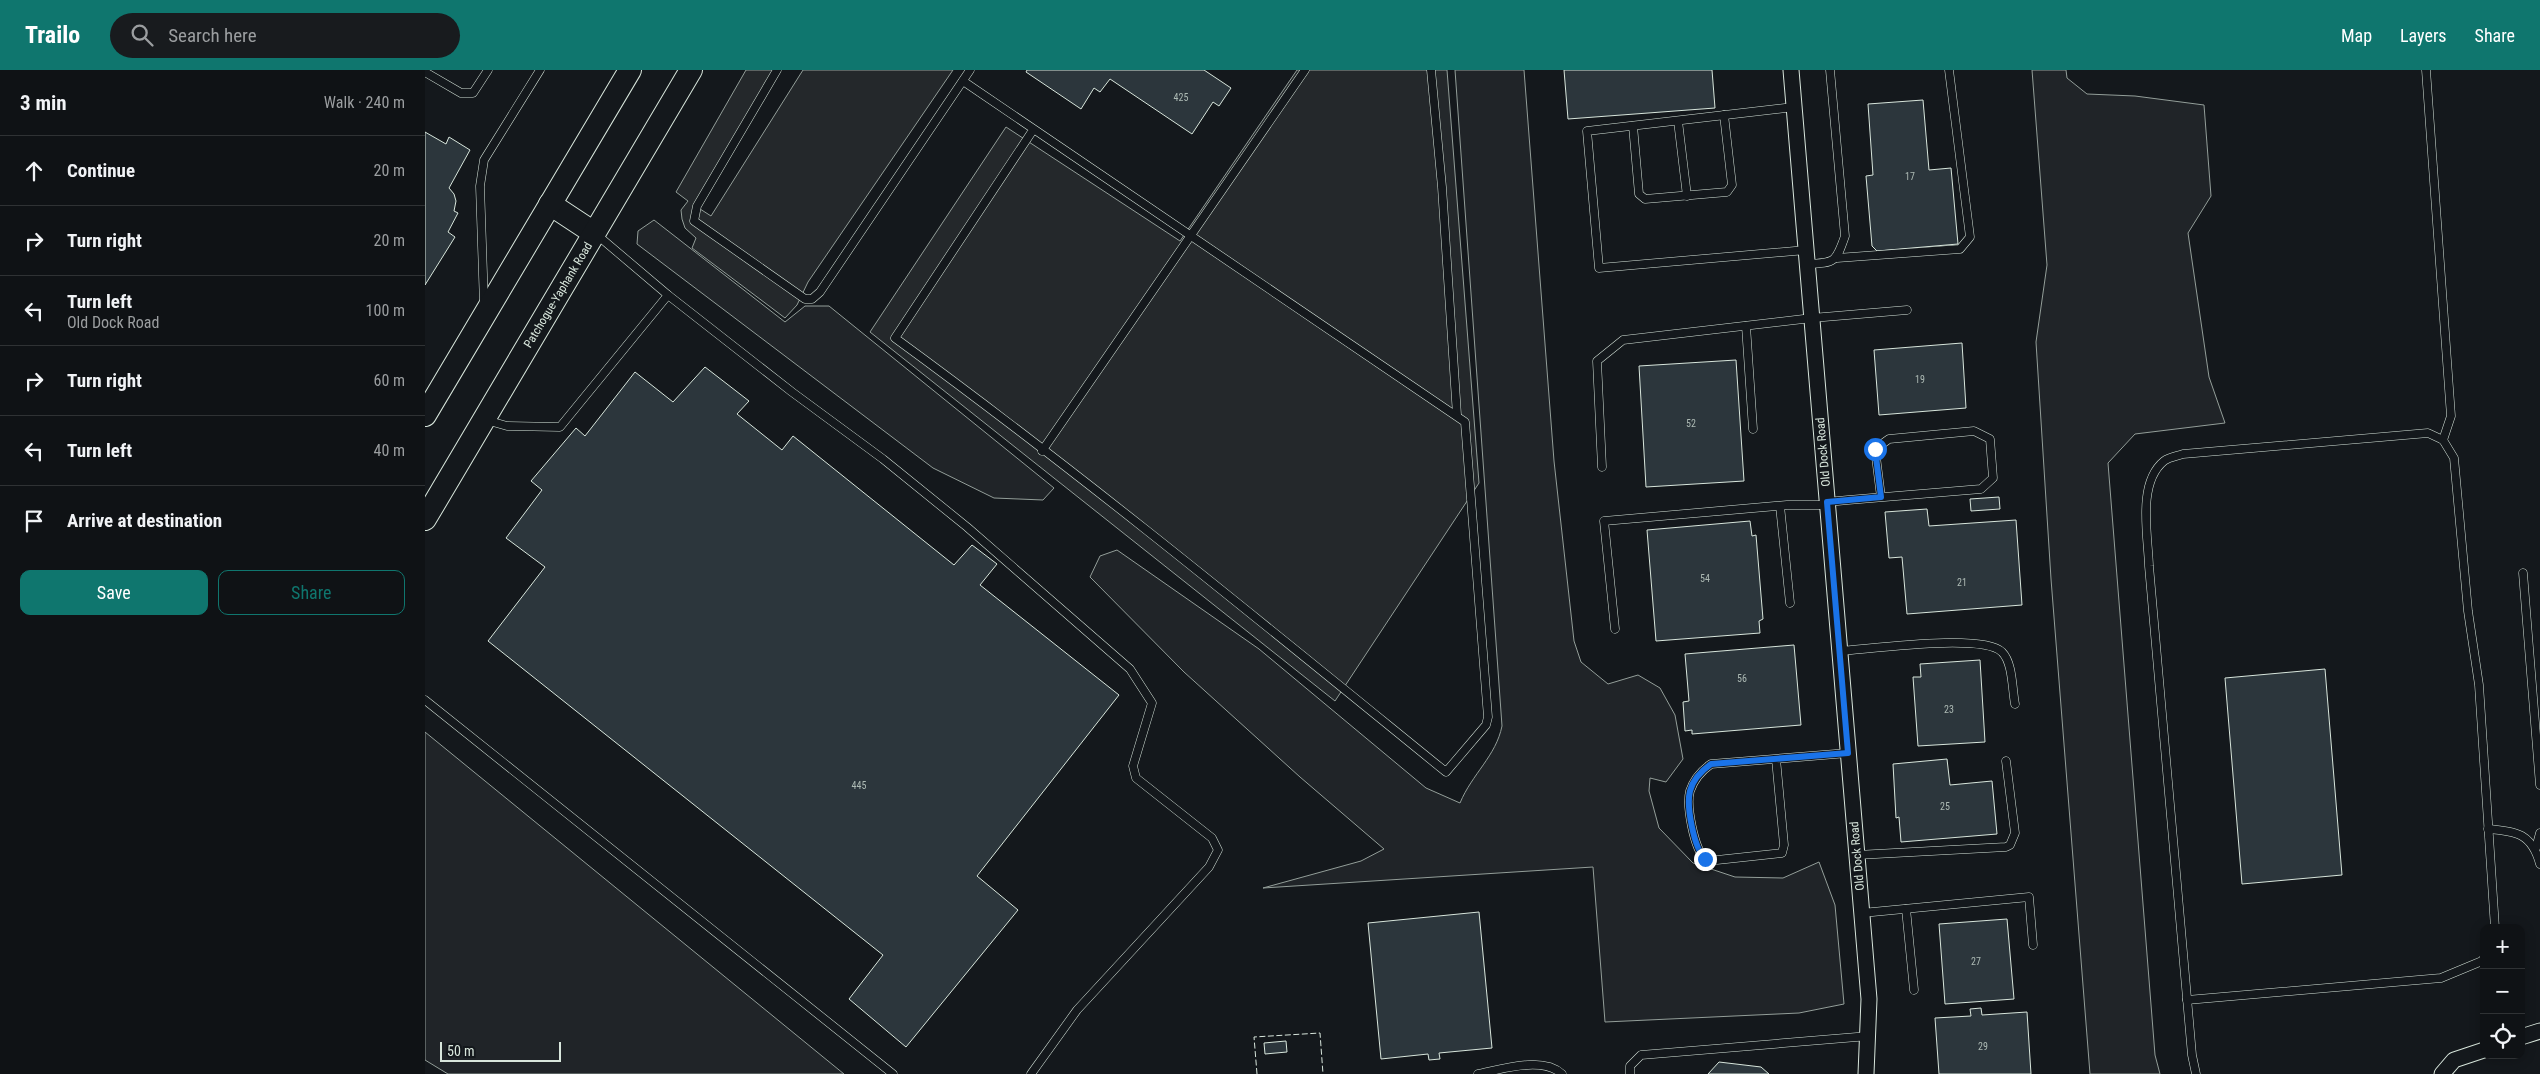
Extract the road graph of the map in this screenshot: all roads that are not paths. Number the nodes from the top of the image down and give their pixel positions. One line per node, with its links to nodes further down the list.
1 (487, 70): 13 (lane)
2 (540, 70): 28 (lane)
3 (630, 70): 21 (main road)
4 (691, 70): 22 (main road, Patchogue-Yaphank Road)
5 (777, 70): 14 (lane)
6 (970, 70): 14 (lane)
7 (1305, 70): 23 (lane)
8 (1431, 70): 32 (lane)
9 (1791, 70): 15 (street, Old Dock Road)
10 (1830, 70): 25 (lane)
11 (1949, 70): 25 (lane)
12 (2426, 70): 35 (lane)
13 (425, 72)
14 (963, 81): 19 (lane)
15 (1794, 107): 16 (lane); 24 (street, Old Dock Road)
16 (1725, 115): 17 (lane); 20 (lane)
17 (1678, 121): 18 (lane); 20 (lane)
18 (1633, 126): 20 (lane); 24 (lane)
19 (1033, 130): 23 (lane); 36 (lane)
20 (1687, 196)
21 (550, 204): 22 (main road); 28 (main road)
22 (594, 233): 26 (lane); 33 (main road, Patchogue-Yaphank Road)
23 (1189, 237): 32 (lane); 36 (lane)
24 (1807, 257): 25 (lane); 29 (street, Old Dock Road)
25 (1837, 258)
26 (668, 295): 33 (lane); 69 (lane)
27 (1907, 310): 29 (lane)
28 (485, 313): 31 (main road)
29 (1812, 318): 30 (lane); 39 (street, Old Dock Road)
30 (1746, 326): 34 (lane); 37 (lane)
31 (425, 415)
32 (1457, 415): 36 (lane)
33 (484, 419): 41 (main road, Patchogue-Yaphank Road)
34 (1753, 429)
35 (2443, 440): 52 (lane); 63 (lane)
36 (1042, 451)
37 (1602, 467)
38 (1881, 497): 38 (lane); 39 (lane)
39 (1828, 503): 40 (lane); 45 (street, Old Dock Road)
40 (1780, 506): 43 (lane); 44 (lane)
41 (425, 519)
42 (2523, 572): 51 (lane)
43 (1789, 603)
44 (1615, 628)
45 (1840, 651): 47 (lane); 48 (street, Old Dock Road)
46 (425, 700): 68 (lane)
47 (2015, 704)
48 (1848, 753): 49 (lane); 55 (street, Old Dock Road)
49 (1776, 759): 49 (lane)
50 (2007, 761): 55 (lane)
51 (2540, 784)
52 (2488, 829): 54 (lane); 59 (lane)
53 (2540, 833): 54 (lane)
54 (2536, 848): 56 (lane)
55 (1857, 855): 58 (street, Old Dock Road)
56 (2540, 864)
57 (1906, 909): 58 (lane); 60 (lane); 62 (lane)
58 (1862, 912): 65 (street, Old Dock Road)
59 (2495, 924)
60 (2033, 945)
61 (2480, 962): 63 (lane)
62 (1914, 990)
63 (2187, 1000): 74 (lane)
64 (2540, 1031): 66 (street)
65 (1869, 1036): 72 (lane); 73 (street, Old Dock Road)
66 (2525, 1036)
67 (2480, 1051): 75 (street)
68 (893, 1074)
69 (1031, 1074)
70 (1478, 1074): 71 (lane)
71 (1562, 1074)
72 (1630, 1074)
73 (1867, 1074)
74 (2196, 1074)
75 (2442, 1074)

